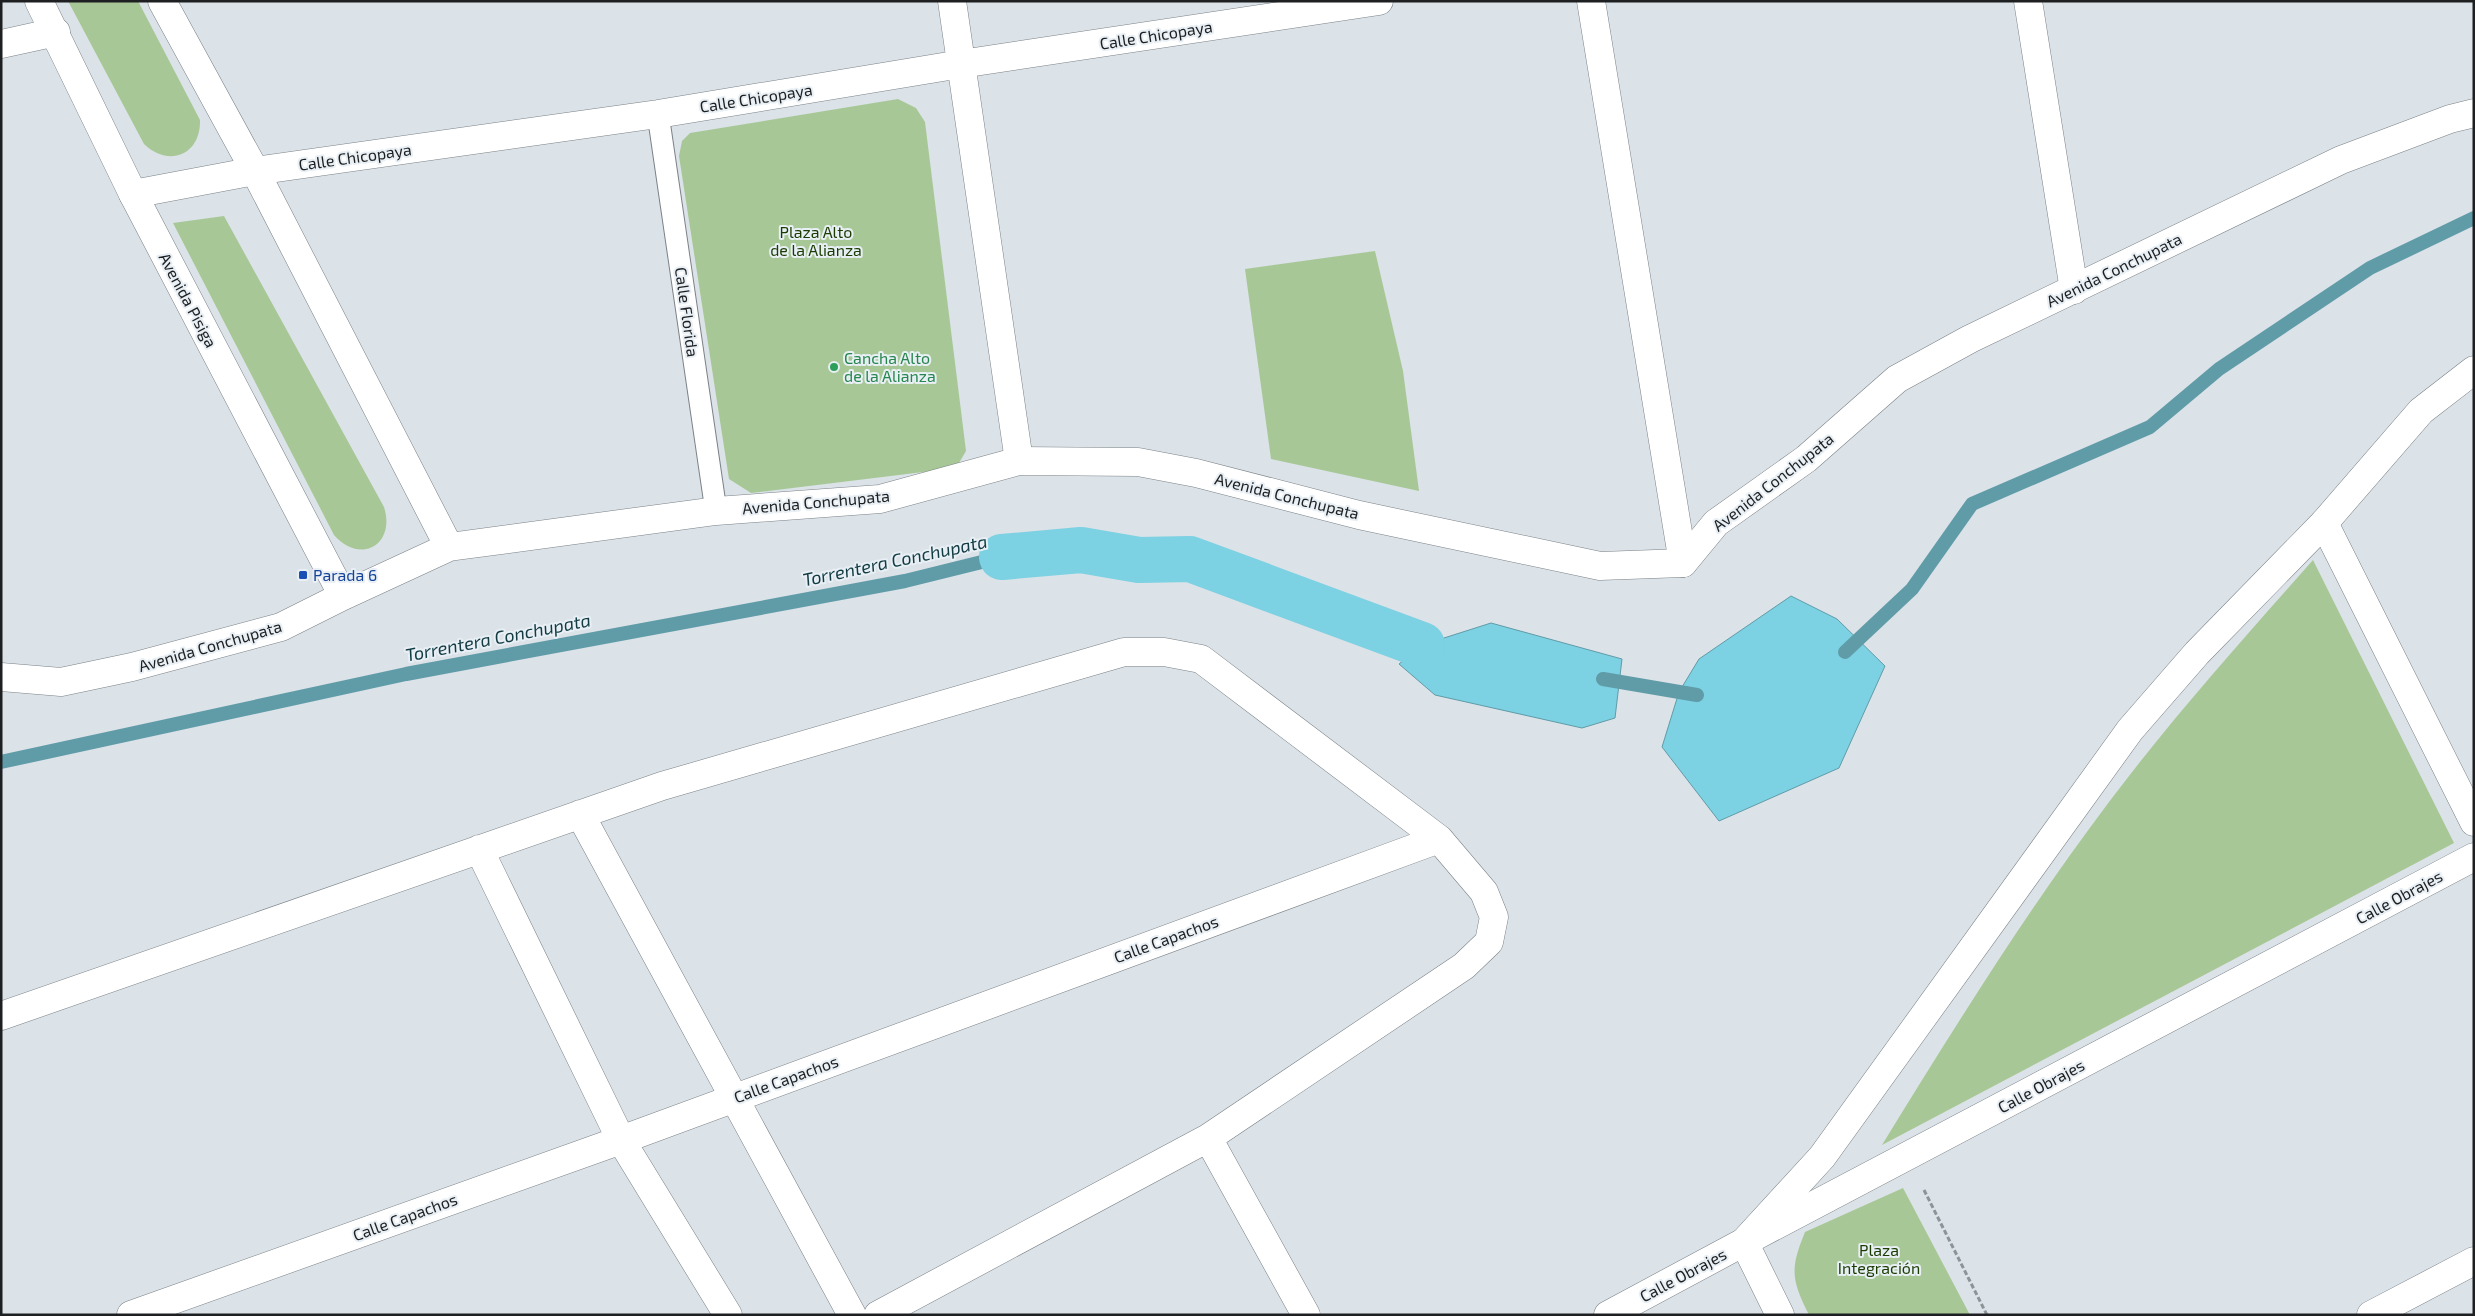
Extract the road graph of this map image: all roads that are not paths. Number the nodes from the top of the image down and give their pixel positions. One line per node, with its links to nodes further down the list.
1 (39, 1): 7 (street, Avenida Pisiga)
2 (162, 1): 12 (street)
3 (952, 1): 9 (street)
4 (1378, 1): 9 (street, Calle Chicopaya)
5 (1590, 1): 20 (street)
6 (2028, 1): 14 (street)
7 (56, 32): 8 (street); 13 (street, Avenida Pisiga)
8 (1, 44)
9 (961, 64): 11 (street, Calle Chicopaya); 16 (street)
10 (2474, 113): 14 (street, Avenida Conchupata)
11 (658, 114): 12 (street, Calle Chicopaya); 17 (lane, Calle Florida)
12 (255, 171): 13 (street, Calle Chicopaya); 19 (street)
13 (133, 194): 21 (street, Avenida Pisiga)
14 (2074, 290): 20 (street, Avenida Conchupata)
15 (2474, 370): 18 (street)
16 (1019, 461): 17 (street, Avenida Conchupata); 20 (street, Avenida Conchupata)
17 (716, 511): 19 (street, Avenida Conchupata)
18 (2324, 523): 24 (street); 32 (street)
19 (449, 547): 21 (street, Avenida Conchupata)
20 (1683, 563)
21 (343, 596): 22 (street, Avenida Conchupata)
22 (1, 677)
23 (580, 814): 25 (street); 26 (street); 29 (street)
24 (2474, 822)
25 (1439, 839): 29 (street, Calle Capachos); 30 (street)
26 (479, 849): 28 (street); 31 (street)
27 (2474, 857): 32 (street, Calle Obrajes)
28 (1, 1016)
29 (735, 1098): 31 (street, Calle Capachos); 36 (street)
30 (1208, 1138): 37 (street); 38 (street)
31 (621, 1140): 34 (street, Calle Capachos); 35 (street)
32 (1744, 1242): 39 (street, Calle Obrajes); 40 (street)
33 (2474, 1261): 41 (street)
34 (131, 1315)
35 (728, 1315)
36 (852, 1315)
37 (878, 1315)
38 (1306, 1315)
39 (1608, 1315)
40 (1780, 1315)
41 (2372, 1315)

